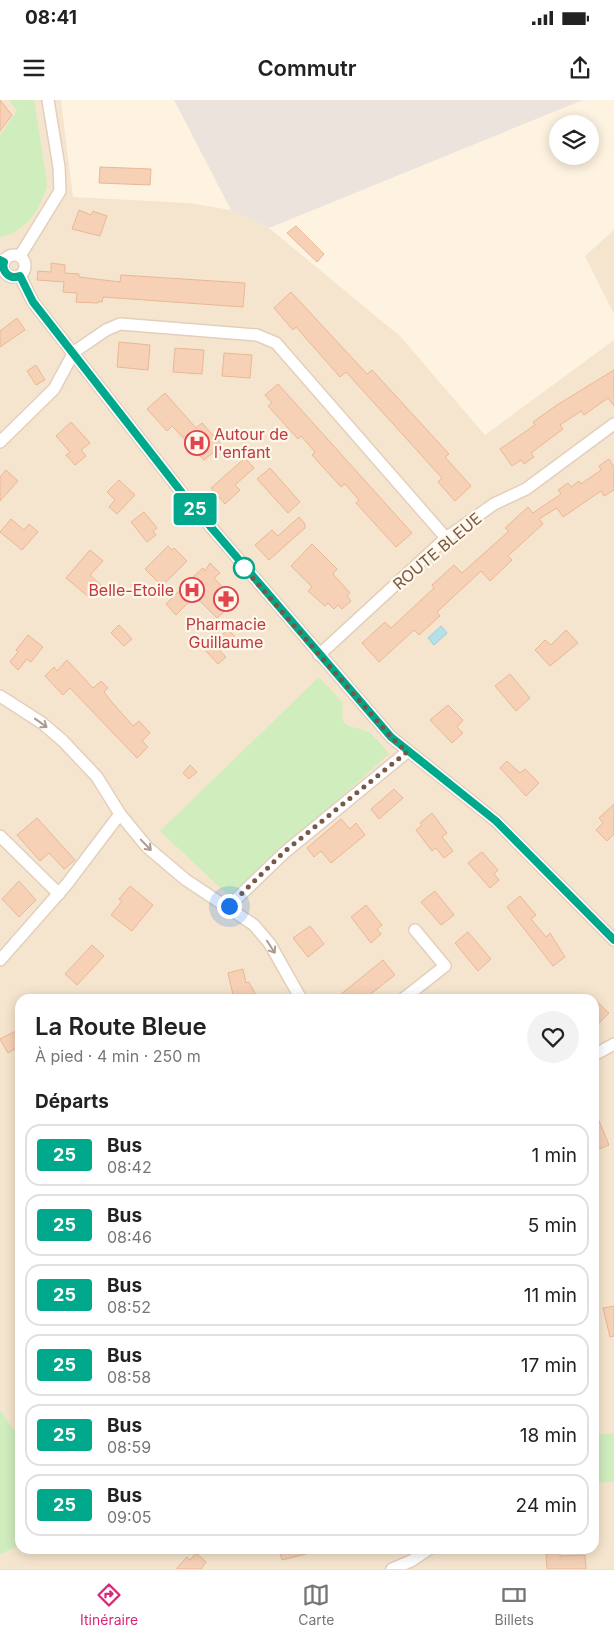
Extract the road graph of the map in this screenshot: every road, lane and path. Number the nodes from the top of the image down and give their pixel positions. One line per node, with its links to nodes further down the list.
1 (48, 100): 2 (street)
2 (20, 256): 3 (street); 4 (street)
3 (2, 261): 4 (street)
4 (20, 276): 5 (street)
5 (74, 352): 7 (street); 8 (street); 9 (street)
6 (614, 424): 8 (street, ROUTE BLEUE)
7 (0, 442)
8 (446, 538): 9 (street, ROUTE BLEUE)
9 (319, 655): 11 (street)
10 (0, 696): 12 (street, one-way to 12)
11 (407, 752): 15 (street); 17 (street)
12 (120, 814): 14 (street); 15 (street, one-way to 15)
13 (0, 836): 14 (street)
14 (59, 894): 18 (street)
15 (229, 906): 19 (street, one-way to 19)
16 (415, 930): 20 (street)
17 (614, 940)
18 (0, 960)
19 (298, 994)
20 (409, 994)
21 (614, 1044): 22 (street)
22 (599, 1052)
23 (422, 1554): 24 (street)
24 (392, 1569)

